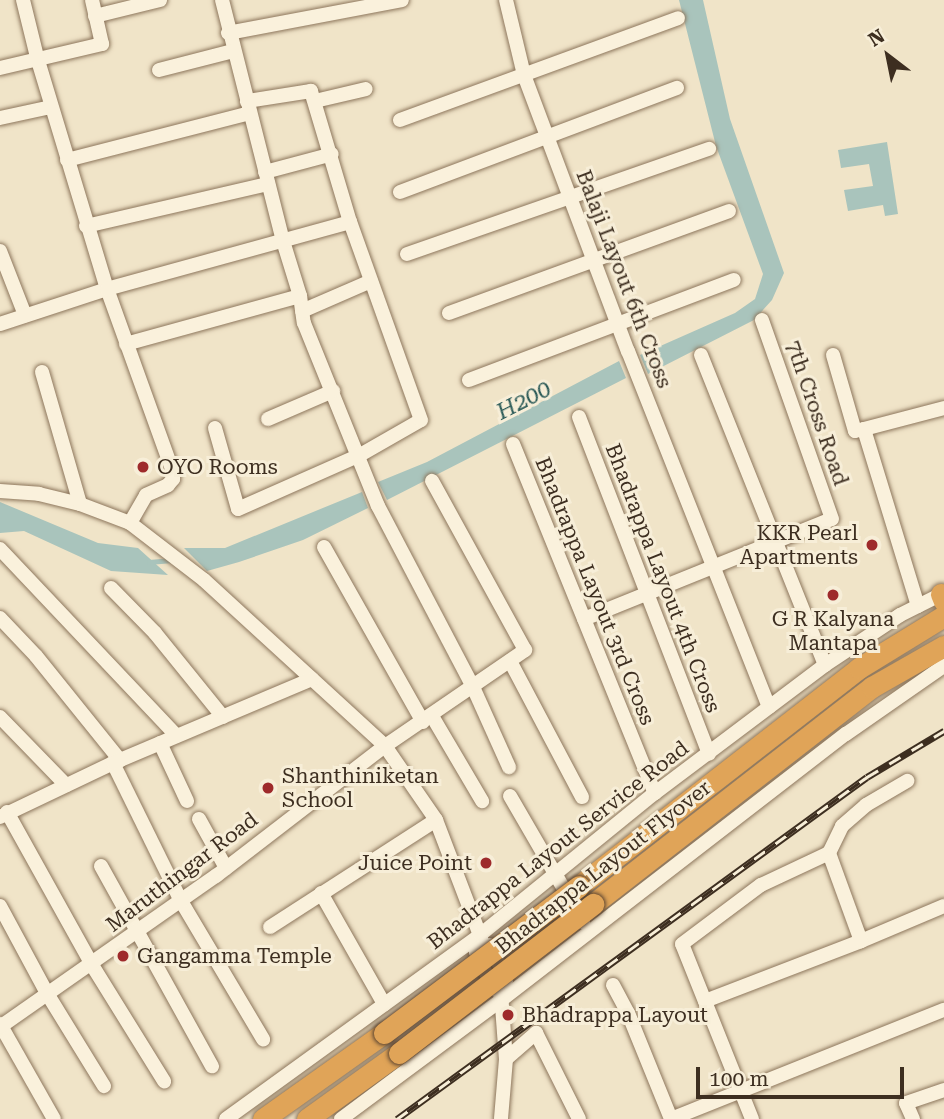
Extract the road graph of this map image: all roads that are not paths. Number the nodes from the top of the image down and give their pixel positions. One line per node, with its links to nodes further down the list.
1 (23, 0): 11 (street)
2 (92, 0): 7 (street)
3 (160, 0): 7 (street)
4 (222, 0): 9 (street)
5 (402, 0): 9 (street)
6 (506, 0): 14 (street, Balaji Layout 6th Cross)
7 (95, 16): 11 (street)
8 (678, 18): 14 (street)
9 (228, 33): 10 (street)
10 (233, 51): 13 (street); 19 (street)
11 (38, 61): 12 (street); 18 (street)
12 (0, 68)
13 (159, 70)
14 (524, 75): 21 (street); 22 (street, Balaji Layout 6th Cross)
15 (677, 88): 22 (street)
16 (366, 89): 17 (street)
17 (315, 101): 19 (street); 24 (street)
18 (51, 107): 20 (street); 25 (street)
19 (248, 107): 25 (street); 26 (street)
20 (0, 118)
21 (400, 120)
22 (548, 136): 27 (street); 28 (street, Balaji Layout 6th Cross)
23 (709, 149): 28 (street)
24 (332, 155): 26 (street); 30 (street)
25 (67, 160): 31 (street)
26 (267, 178): 31 (street); 32 (street)
27 (400, 192)
28 (570, 197): 34 (street); 35 (street, Balaji Layout 6th Cross)
29 (729, 211): 35 (street)
30 (350, 222): 32 (street); 37 (street)
31 (86, 226): 38 (street)
32 (283, 241): 38 (street); 39 (street)
33 (0, 251): 41 (street)
34 (407, 254)
35 (594, 261): 40 (street); 43 (street, Balaji Layout 6th Cross)
36 (734, 280): 43 (street)
37 (371, 281): 39 (street); 57 (street)
38 (107, 289): 41 (street); 45 (street)
39 (301, 303): 45 (street); 50 (street)
40 (449, 313)
41 (25, 315): 44 (street)
42 (762, 320): 62 (street, 7th Cross Road)
43 (617, 322): 49 (street); 65 (street, Balaji Layout 6th Cross)
44 (0, 324)
45 (126, 344): 61 (street)
46 (701, 355): 62 (street)
47 (833, 355): 55 (street)
48 (42, 372): 60 (street)
49 (469, 380)
50 (333, 391): 53 (street); 57 (street)
51 (944, 408): 55 (street)
52 (579, 417): 67 (street, Bhadrappa Layout 4th Cross)
53 (268, 419)
54 (215, 428): 57 (street)
55 (864, 429): 69 (street)
56 (513, 444): 72 (street, Bhadrappa Layout 3rd Cross)
57 (360, 455): 78 (street)
58 (432, 481): 74 (street)
59 (0, 491): 60 (street)
60 (79, 504): 61 (street)
61 (134, 526): 77 (street)
62 (776, 542): 65 (street); 75 (street)
63 (324, 547): 82 (street)
64 (0, 549): 83 (street)
65 (713, 569): 67 (street); 79 (street, Balaji Layout 6th Cross)
66 (111, 588): 81 (street)
67 (648, 596): 72 (street); 86 (street, Bhadrappa Layout 4th Cross)
68 (943, 596): 69 (street, Bhadrappa Layout Service Road)
69 (918, 606): 75 (street, Bhadrappa Layout Service Road)
70 (944, 616): 129 (highway, Bhadrappa Layout Flyover, bridge)
71 (0, 618): 87 (street)
72 (584, 619): 91 (street, Bhadrappa Layout 3rd Cross)
73 (944, 646): 130 (highway, Bhadrappa Layout Flyover, bridge)
74 (510, 661): 78 (street, Maruthingar Road); 93 (street)
75 (825, 665): 79 (street, Bhadrappa Layout Service Road)
76 (944, 666): 109 (street)
77 (312, 679): 81 (street); 85 (street)
78 (472, 687): 82 (street, Maruthingar Road); 88 (street)
79 (769, 707): 86 (street, Bhadrappa Layout Service Road)
80 (0, 717): 90 (street)
81 (223, 717): 83 (street)
82 (427, 719): 85 (street, Maruthingar Road); 95 (street)
83 (177, 736): 84 (street)
84 (160, 743): 87 (street); 94 (street)
85 (385, 746): 98 (street); 101 (street, Maruthingar Road)
86 (709, 754): 91 (street, Bhadrappa Layout Service Road)
87 (117, 761): 90 (street); 104 (street)
88 (509, 767)
89 (907, 781): 99 (street)
90 (66, 785): 96 (street)
91 (655, 793): 102 (street, Bhadrappa Layout Service Road)
92 (510, 796): 102 (street)
93 (582, 797)
94 (187, 801)
95 (482, 801)
96 (4, 814): 112 (street)
97 (199, 819): 101 (street)
98 (436, 820): 103 (street); 110 (street)
99 (829, 853): 111 (street); 116 (street)
100 (101, 866): 108 (street)
101 (226, 868): 104 (street, Maruthingar Road)
102 (554, 874): 109 (street); 110 (street, Bhadrappa Layout Service Road)
103 (321, 893): 107 (street); 117 (street)
104 (181, 901): 108 (street, Maruthingar Road); 120 (street)
105 (0, 906): 114 (street)
106 (944, 906): 111 (street)
107 (270, 927)
108 (138, 932): 112 (street, Maruthingar Road); 122 (street)
109 (590, 932): 115 (street)
110 (481, 938): 115 (street); 117 (street, Bhadrappa Layout Service Road)
111 (861, 941): 116 (street)
112 (92, 965): 114 (street, Maruthingar Road); 123 (street)
113 (613, 985): 134 (street)
114 (48, 995): 119 (street, Maruthingar Road); 124 (street)
115 (500, 997): 121 (street); 131 (street)
116 (705, 1001): 126 (street)
117 (384, 1004): 128 (street, Bhadrappa Layout Service Road)
118 (944, 1010): 126 (street)
119 (0, 1026): 127 (street)
120 (263, 1039)
121 (506, 1059): 132 (street); 133 (street)
122 (212, 1066)
123 (164, 1081)
124 (104, 1086)
125 (944, 1090): 136 (street)
126 (740, 1091): 134 (street); 135 (street)
127 (54, 1119)
128 (226, 1119)
129 (263, 1119)
130 (307, 1119)
131 (341, 1119)
132 (501, 1119)
133 (579, 1119)
134 (671, 1119)
135 (752, 1119)
136 (913, 1119)

